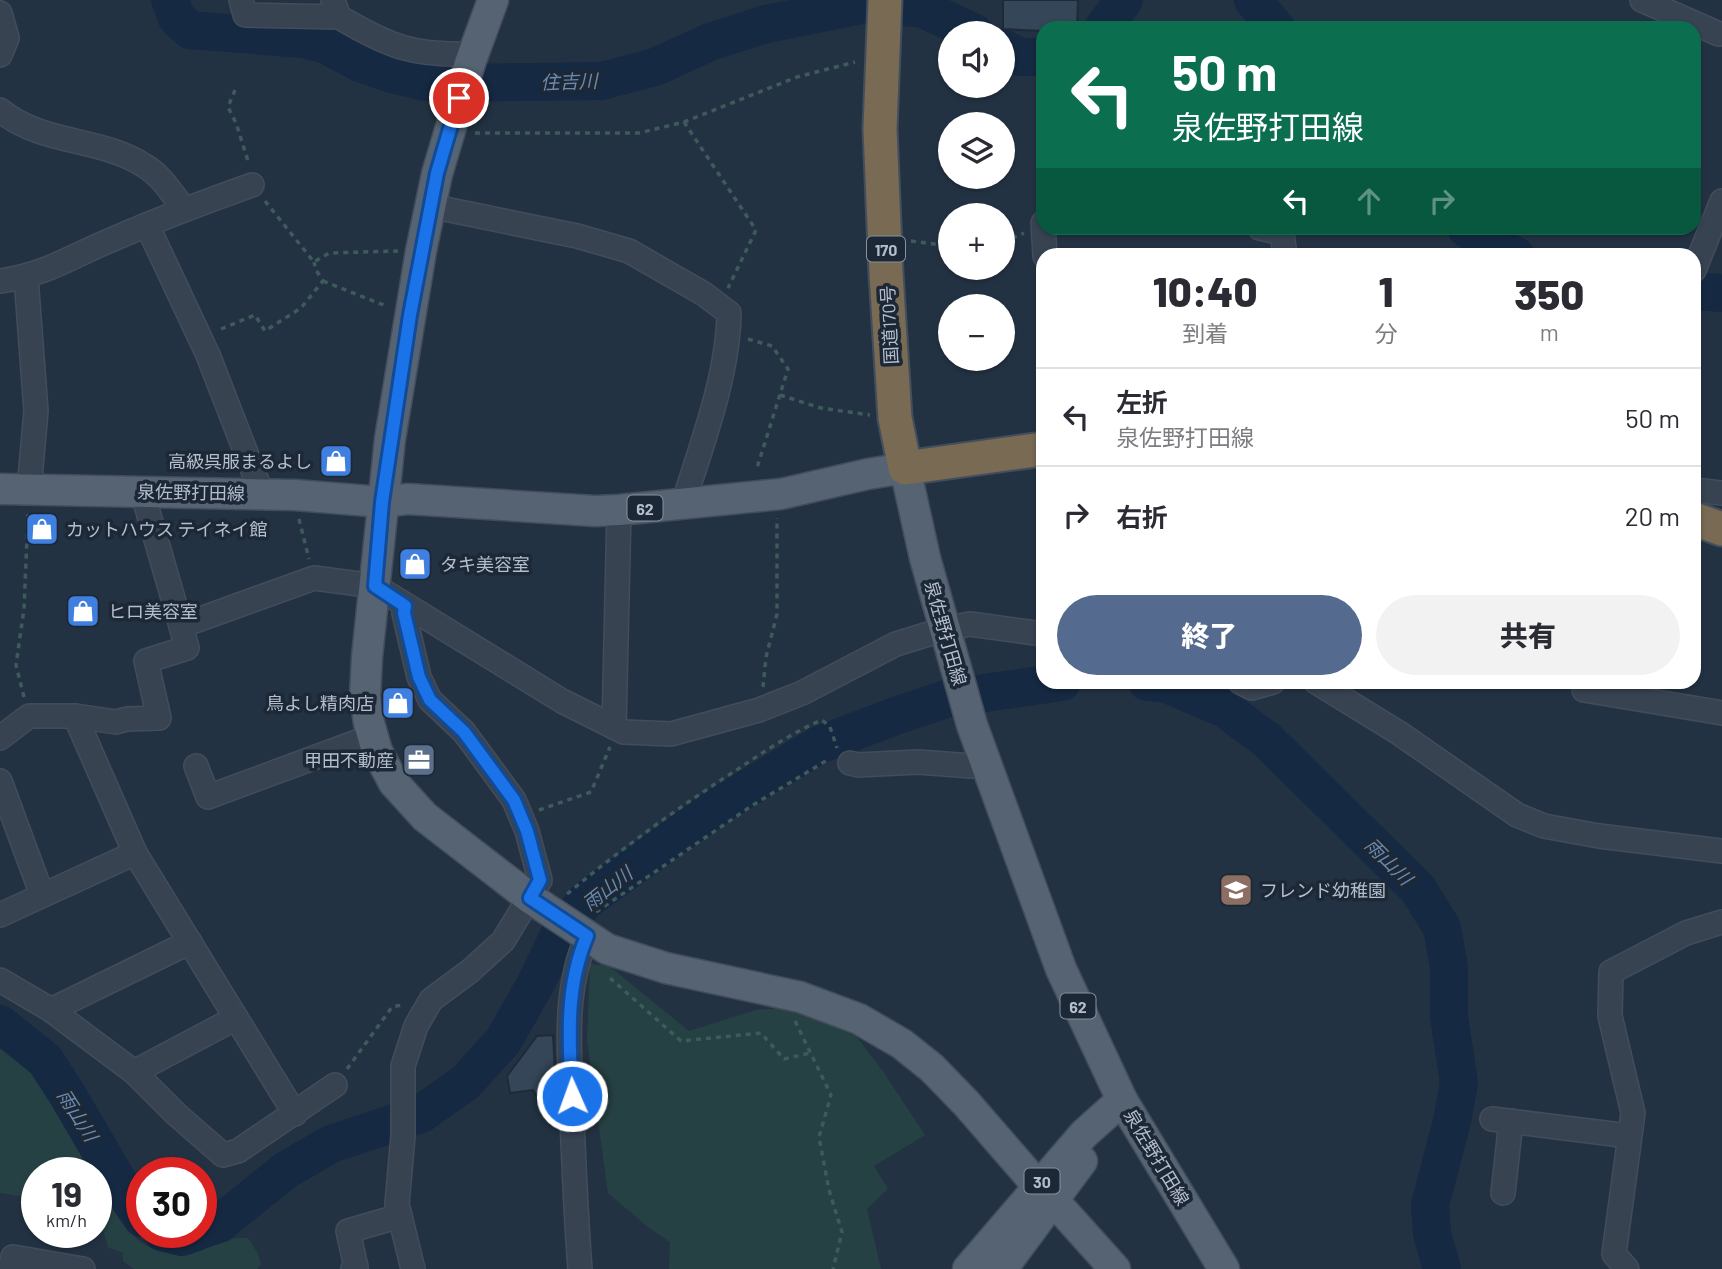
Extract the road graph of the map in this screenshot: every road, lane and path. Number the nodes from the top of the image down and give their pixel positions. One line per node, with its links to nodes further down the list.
1 (241, 0): 4 (street)
2 (493, 0): 11 (main road)
3 (1642, 0): 6 (street)
4 (336, 9): 11 (street)
5 (0, 13): 10 (street)
6 (1688, 21)
7 (1701, 27): 9 (street)
8 (884, 28): 14 (path); 21 (highway, 国道170号 / 170)
9 (1721, 36)
10 (0, 55)
11 (472, 58): 15 (main road)
12 (235, 90): 16 (path)
13 (0, 110): 19 (street)
14 (684, 122): 15 (path); 29 (path)
15 (449, 134): 18 (main road)
16 (252, 185): 19 (street); 25 (path)
17 (1722, 201): 24 (street)
18 (430, 206): 23 (main road); 29 (street)
19 (184, 209): 20 (street)
20 (147, 225): 26 (street); 32 (street)
21 (885, 234): 22 (path); 34 (highway, 国道170号 / 170)
22 (938, 245)
23 (421, 251): 25 (path); 30 (main road)
24 (1701, 253)
25 (314, 262): 28 (path)
26 (26, 277): 27 (street); 37 (street)
27 (0, 281)
28 (323, 281): 30 (path); 32 (path)
29 (717, 303): 31 (street)
30 (410, 315): 44 (main road)
31 (729, 333): 33 (path); 45 (street)
32 (200, 338): 41 (street)
33 (780, 395): 34 (path); 43 (path)
34 (895, 418): 36 (highway, 国道170号 / 170)
35 (1036, 450): 36 (highway)
36 (905, 468): 43 (main road, 泉佐野打田線 / 62); 53 (main road, 泉佐野打田線 / 62)
37 (15, 490): 38 (main road, 泉佐野打田線 / 62); 59 (path)
38 (142, 491): 41 (main road, 泉佐野打田線 / 62); 52 (street)
39 (1701, 491): 40 (street)
40 (1722, 493)
41 (262, 494): 42 (main road, 泉佐野打田線 / 62)
42 (295, 495): 44 (main road, 泉佐野打田線 / 62); 49 (path)
43 (761, 497): 45 (main road, 泉佐野打田線 / 62); 57 (path)
44 (382, 502): 46 (main road, 泉佐野打田線 / 62); 50 (main road)
45 (683, 504): 46 (main road, 泉佐野打田線 / 62)
46 (619, 510): 61 (street)
47 (1701, 522): 48 (highway)
48 (1722, 529)
49 (314, 578): 50 (street); 52 (street)
50 (375, 586): 51 (street); 62 (main road)
51 (405, 606): 61 (street); 68 (street)
52 (181, 626): 60 (street)
53 (945, 629): 54 (street); 57 (street); 65 (main road, 泉佐野打田線 / 62)
54 (1036, 633)
55 (1327, 689): 69 (street)
56 (1584, 689): 58 (street)
57 (763, 708): 61 (street)
58 (1722, 713)
59 (29, 716): 60 (street); 63 (street)
60 (75, 716): 70 (street)
61 (616, 728): 68 (path)
62 (373, 736): 66 (street); 72 (main road)
63 (0, 738)
64 (844, 758): 65 (street); 72 (path); 75 (path)
65 (986, 762): 85 (main road, 泉佐野打田線 / 62)
66 (197, 766)
67 (0, 780): 71 (street)
68 (521, 818): 72 (street)
69 (1722, 851)
70 (135, 853): 71 (street); 76 (street)
71 (41, 895): 73 (street)
72 (542, 906): 75 (main road); 78 (street)
73 (0, 915)
74 (1722, 922): 87 (street)
75 (582, 938): 82 (path); 89 (main road); 96 (street)
76 (190, 942): 79 (street); 81 (street)
77 (0, 980): 79 (street)
78 (431, 1000): 84 (path); 90 (street)
79 (51, 1010): 83 (street)
80 (792, 1016): 82 (path)
81 (236, 1018): 83 (street); 86 (street)
82 (810, 1053): 97 (path)
83 (134, 1072): 86 (street)
84 (335, 1084): 86 (street)
85 (1122, 1100): 89 (main road, 30); 101 (main road, 泉佐野打田線 / 62)
86 (295, 1114)
87 (1629, 1136): 88 (street); 91 (street)
88 (1503, 1193)
89 (1046, 1194): 98 (main road, 30); 99 (main road, 30); 100 (main road)
90 (400, 1216): 94 (street); 95 (street)
91 (1617, 1264)
92 (10, 1269): 93 (street)
93 (83, 1269)
94 (352, 1269)
95 (413, 1269)
96 (580, 1269)
97 (833, 1269)
98 (968, 1269)
99 (1002, 1269)
100 (1115, 1269)
101 (1224, 1269)

